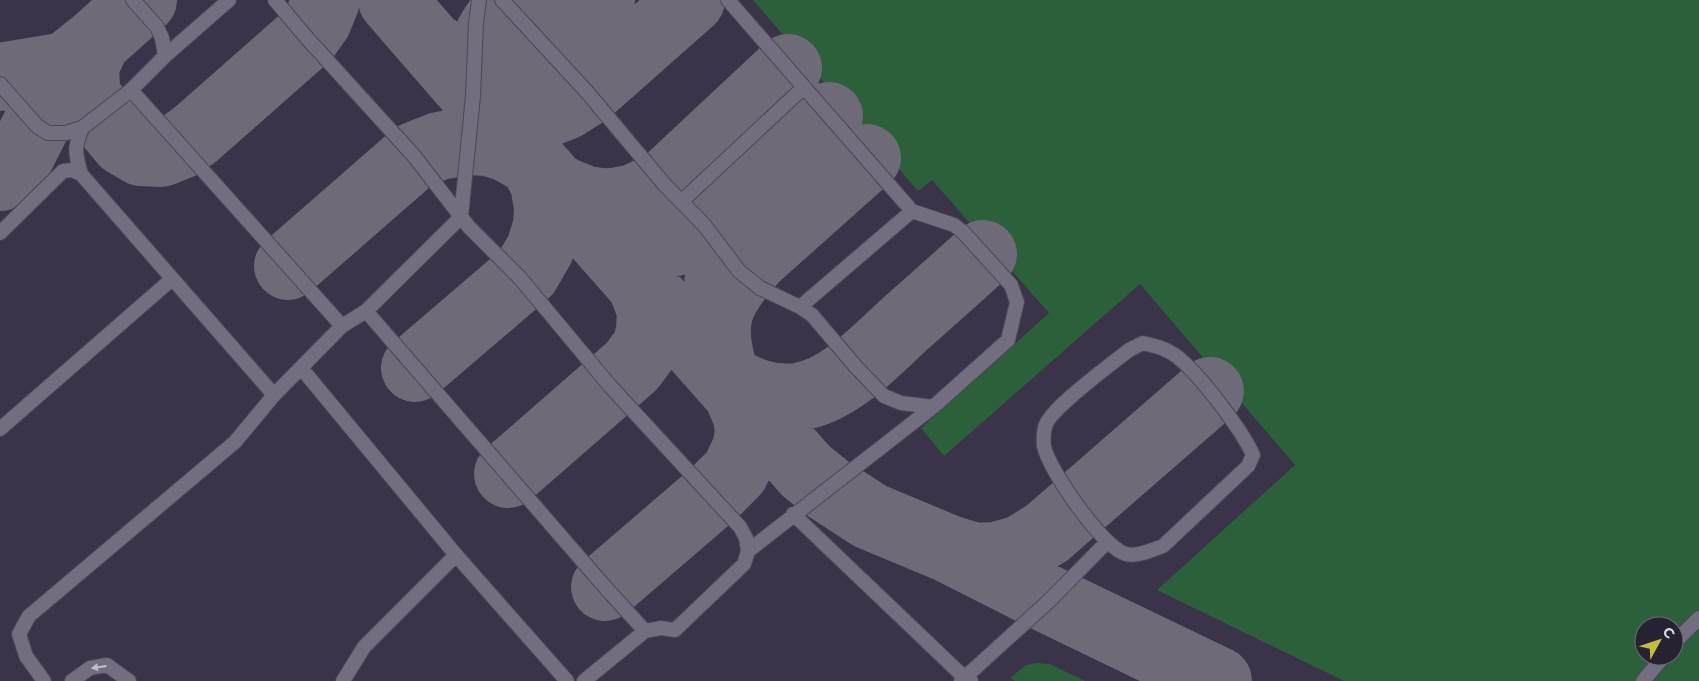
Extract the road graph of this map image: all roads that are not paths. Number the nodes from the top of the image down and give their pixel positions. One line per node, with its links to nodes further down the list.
1 (133, 0): 7 (lane)
2 (229, 0): 7 (lane)
3 (275, 0): 15 (lane)
4 (479, 0): 15 (lane)
5 (502, 0): 13 (lane)
6 (728, 0): 9 (lane)
7 (165, 56): 10 (lane)
8 (0, 84): 11 (lane)
9 (804, 87): 13 (lane); 14 (lane)
10 (131, 90): 11 (lane); 20 (lane)
11 (82, 128): 12 (lane)
12 (81, 174): 16 (lane); 17 (lane)
13 (682, 201): 18 (lane)
14 (912, 211): 18 (lane); 23 (lane)
15 (461, 217): 19 (lane); 27 (lane)
16 (0, 233)
17 (172, 279): 22 (lane); 24 (lane)
18 (800, 307): 23 (lane)
19 (366, 311): 20 (lane); 30 (lane)
20 (342, 326): 21 (lane)
21 (302, 369): 22 (lane); 28 (lane)
22 (274, 395): 34 (lane)
23 (933, 407): 25 (lane)
24 (0, 429)
25 (793, 514): 27 (lane); 33 (lane)
26 (1107, 542): 26 (lane); 33 (lane)
27 (748, 551): 30 (lane)
28 (456, 555): 37 (lane); 38 (lane)
29 (1699, 618): 31 (lane)
30 (645, 631): 39 (lane)
31 (1684, 633)
32 (1656, 666): 40 (lane)
33 (966, 680)
34 (44, 681)
35 (72, 681): 36 (lane, one-way to 35)
36 (129, 681)
37 (343, 681)
38 (567, 681)
39 (584, 681)
40 (1643, 681)

